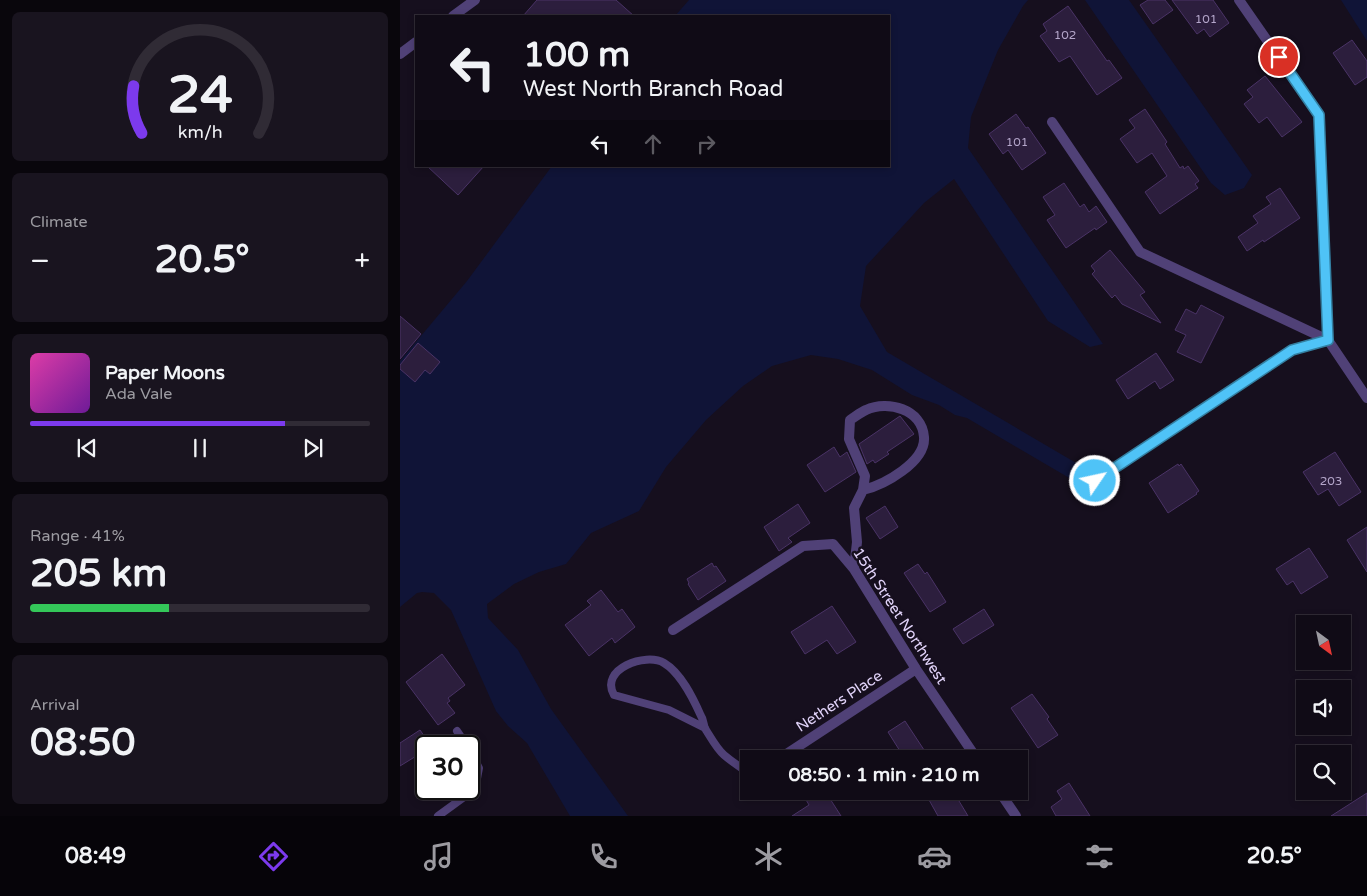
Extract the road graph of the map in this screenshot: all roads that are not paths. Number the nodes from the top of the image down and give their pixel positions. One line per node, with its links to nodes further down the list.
1 (475, 0): 3 (street)
2 (1239, 0): 7 (street)
3 (454, 15)
4 (415, 43): 5 (street)
5 (400, 54)
6 (1052, 122): 7 (street)
7 (1328, 340): 8 (street); 9 (street)
8 (1367, 398)
9 (1095, 481)
10 (864, 490): 10 (street); 11 (street)
11 (854, 569): 12 (street, 15th Street Northwest); 13 (street, 15th Street Northwest)
12 (673, 630)
13 (916, 669): 17 (street, Nethers Place); 18 (street, 15th Street Northwest)
14 (705, 728): 14 (lane); 19 (lane)
15 (457, 730): 16 (lane)
16 (460, 735)
17 (793, 750)
18 (971, 750)
19 (740, 767)
20 (459, 800): 22 (lane)
21 (1005, 800): 23 (street)
22 (438, 816)
23 (1016, 816)

